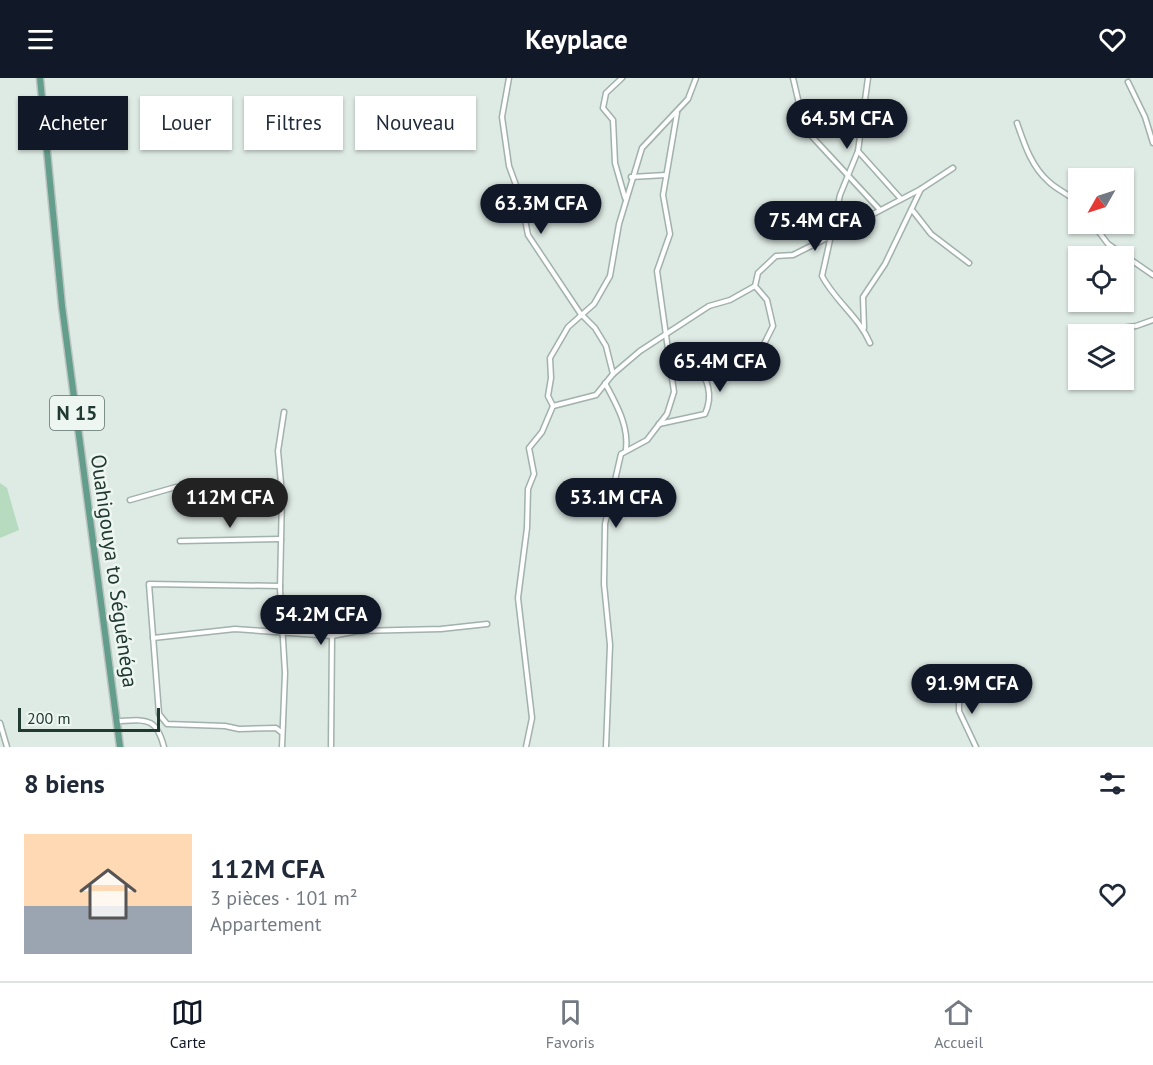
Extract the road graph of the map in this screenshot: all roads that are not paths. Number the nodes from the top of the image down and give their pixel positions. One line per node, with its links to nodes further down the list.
1 (40, 78): 51 (main road, Ouahigouya to Séguénéga / N 15)
2 (509, 78): 27 (street)
3 (622, 78): 18 (street)
4 (698, 78): 8 (street)
5 (793, 78): 14 (street)
6 (868, 78): 11 (street)
7 (1128, 82): 10 (street)
8 (677, 112): 13 (street); 15 (street)
9 (1017, 123): 17 (street)
10 (1153, 143)
11 (858, 151): 14 (street); 19 (street)
12 (953, 168): 16 (street)
13 (666, 175): 15 (street); 31 (street)
14 (848, 175): 20 (street); 23 (street)
15 (631, 177): 18 (street)
16 (921, 189): 19 (street); 21 (street)
17 (1068, 196)
18 (625, 199): 27 (street)
19 (901, 199): 20 (street)
20 (880, 210): 23 (street)
21 (913, 211): 24 (street); 30 (street)
22 (1100, 234): 25 (street)
23 (833, 235): 26 (street); 30 (street)
24 (969, 263)
25 (1153, 275)
26 (755, 286): 31 (street); 33 (street)
27 (582, 316): 35 (street); 37 (street)
28 (1153, 320): 29 (street)
29 (1134, 326)
30 (864, 329): 32 (street)
31 (664, 336): 34 (street); 35 (street)
32 (870, 343)
33 (761, 350)
34 (670, 366): 39 (street); 39 (street)
35 (613, 374): 36 (street)
36 (605, 383): 37 (street); 40 (street)
37 (553, 406): 61 (street)
38 (284, 412): 41 (street)
39 (658, 424): 40 (street)
40 (626, 450): 62 (street)
41 (282, 494): 42 (street); 43 (street)
42 (130, 500)
43 (281, 539): 44 (street); 45 (street)
44 (180, 541)
45 (280, 586): 47 (street); 49 (street)
46 (487, 624): 48 (street)
47 (283, 632): 48 (street); 49 (street); 55 (street)
48 (332, 636): 60 (street)
49 (153, 638): 52 (street)
50 (979, 684): 63 (street)
51 (117, 721): 54 (street); 57 (main road, Ouahigouya to Séguénéga / N 15)
52 (163, 721): 54 (street); 55 (street)
53 (0, 723): 56 (street)
54 (154, 724): 58 (street)
55 (281, 732): 59 (street)
56 (7, 747)
57 (120, 747)
58 (164, 747)
59 (282, 747)
60 (331, 747)
61 (526, 747)
62 (606, 747)
63 (976, 747)

